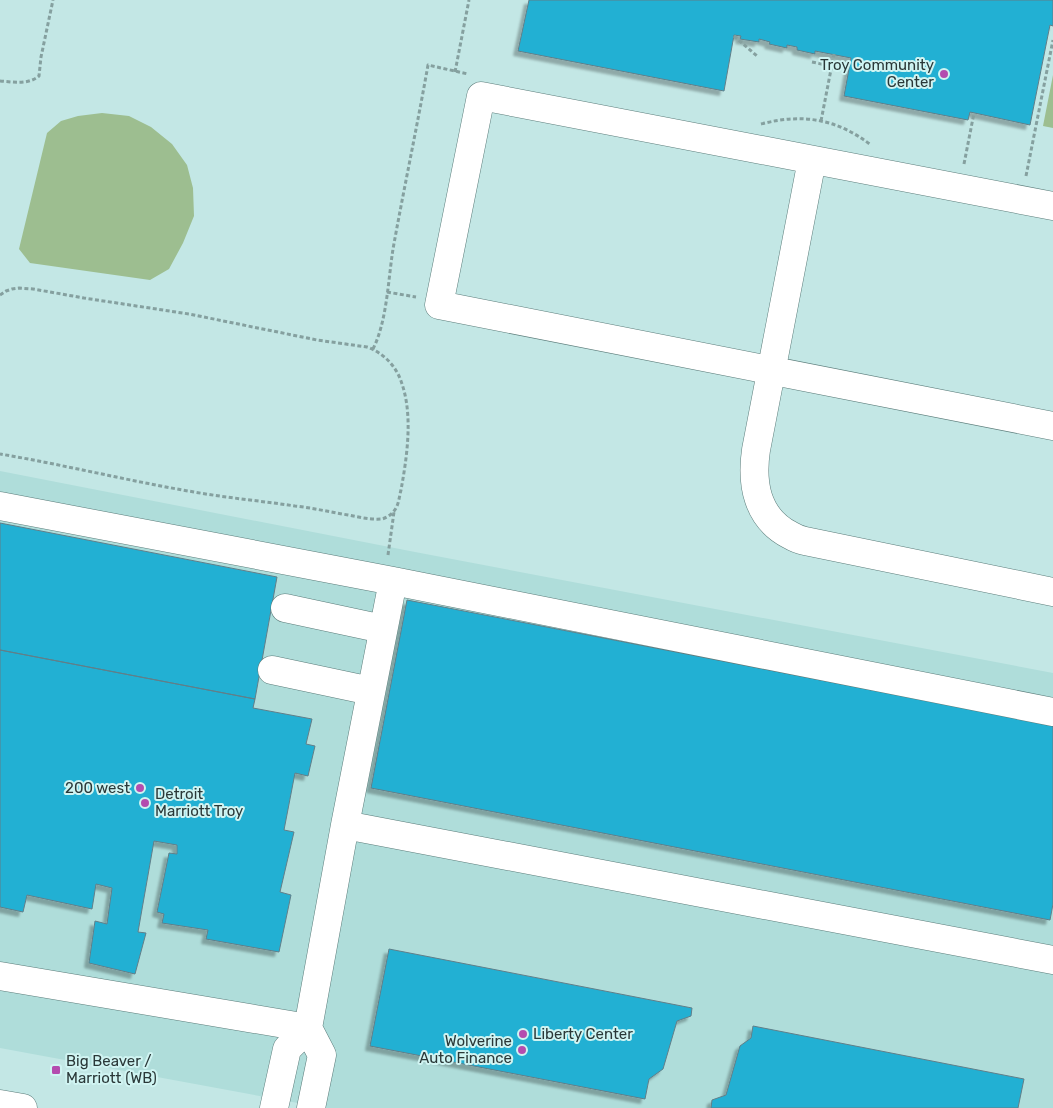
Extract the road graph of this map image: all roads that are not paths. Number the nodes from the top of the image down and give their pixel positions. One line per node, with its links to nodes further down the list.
1 (812, 160): 2 (main road); 3 (main road); 3 (main road)
2 (1053, 206)
3 (771, 370): 4 (main road); 7 (main road)
4 (1053, 426)
5 (0, 506): 6 (main road)
6 (388, 580): 9 (main road); 12 (main road)
7 (1053, 592)
8 (285, 608): 9 (main road)
9 (383, 628): 11 (main road)
10 (272, 670): 11 (main road)
11 (371, 691): 13 (main road)
12 (1053, 712)
13 (345, 825): 14 (main road); 16 (main road)
14 (1053, 960)
15 (0, 976): 16 (main road)
16 (308, 1028): 19 (main road); 20 (main road)
17 (0, 1104): 18 (main road)
18 (23, 1108)
19 (274, 1108)
20 (312, 1108)

